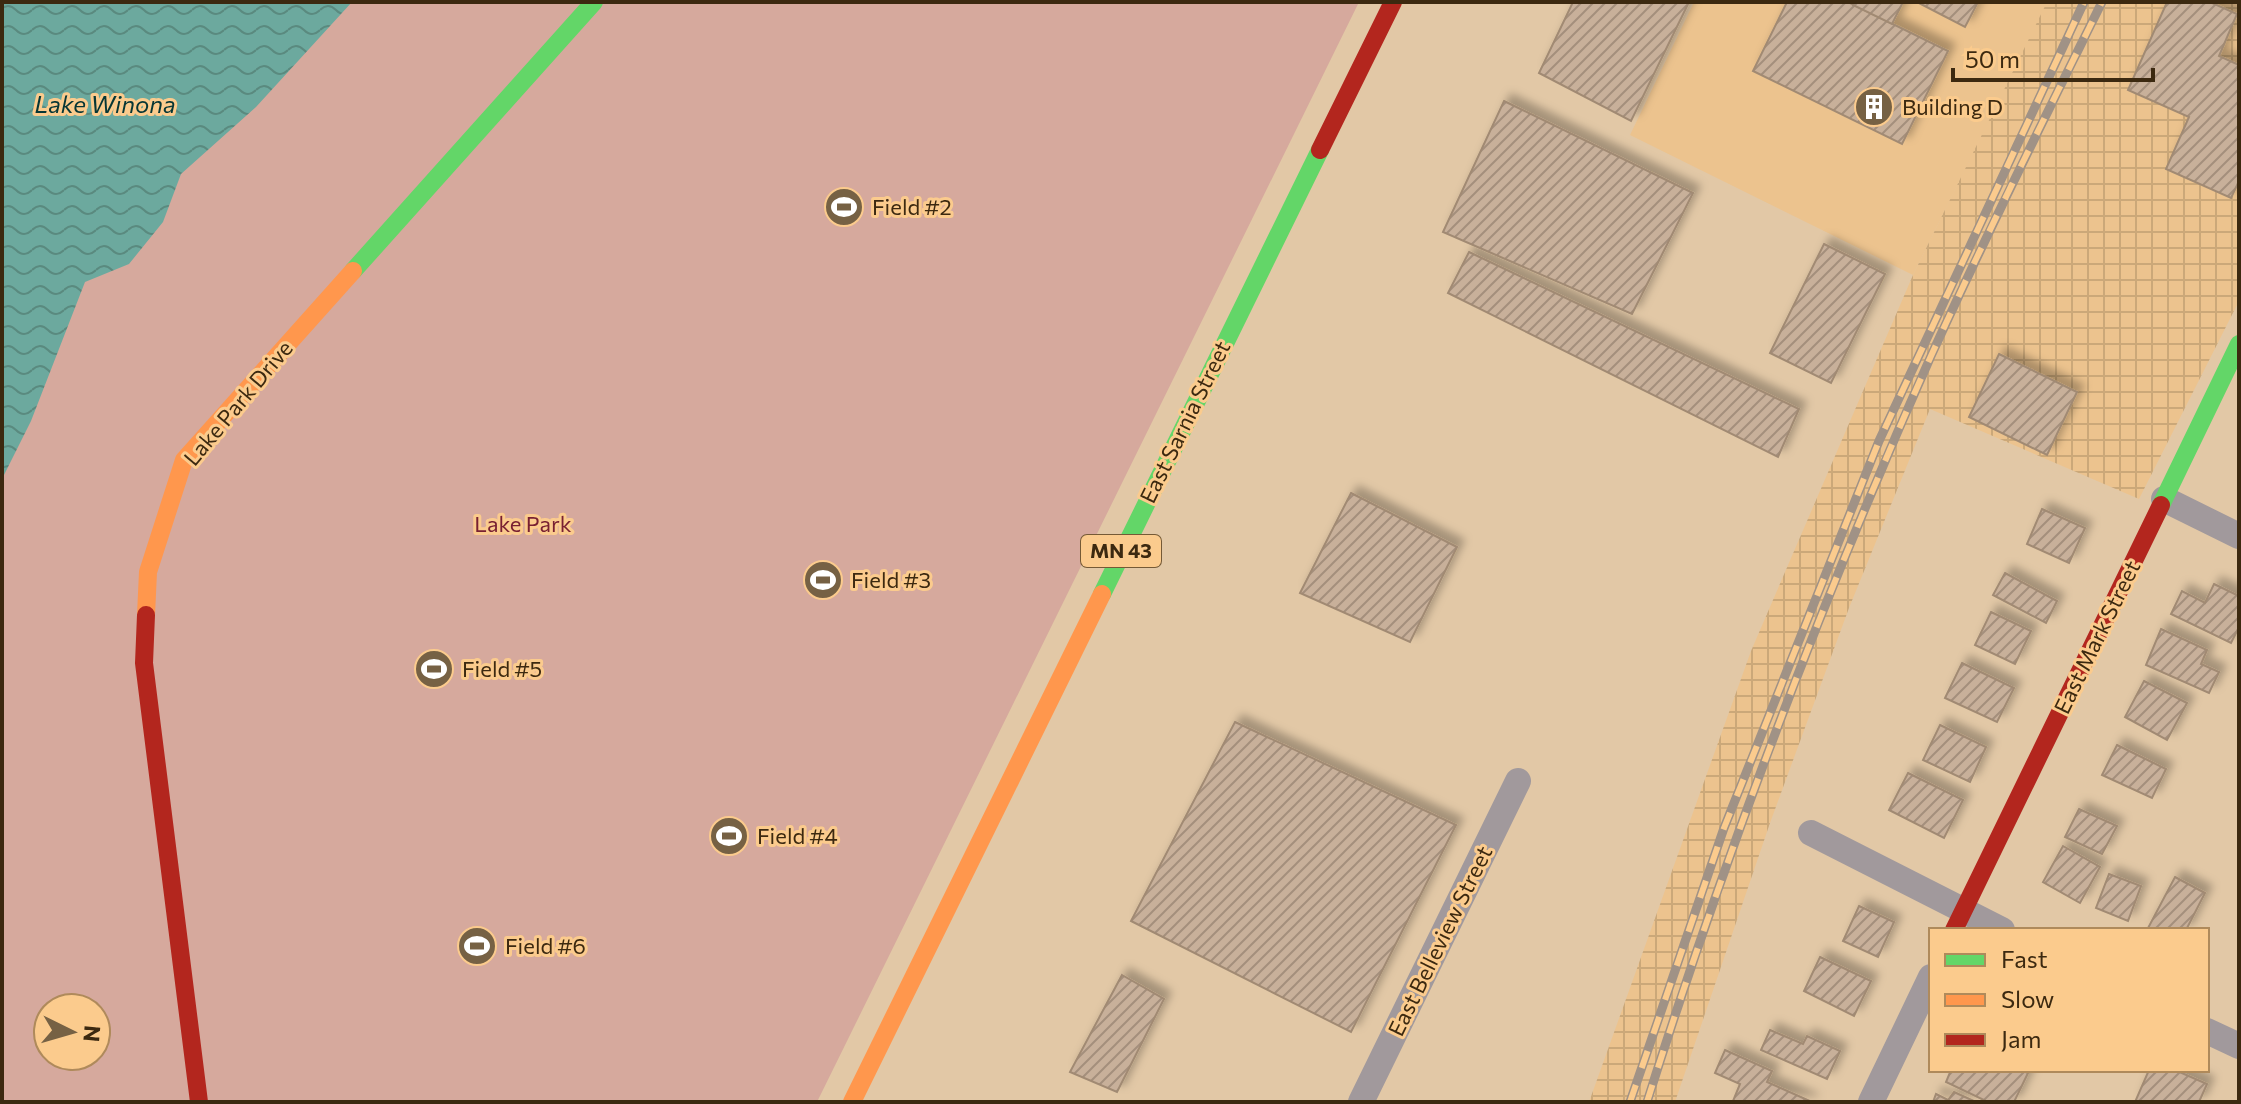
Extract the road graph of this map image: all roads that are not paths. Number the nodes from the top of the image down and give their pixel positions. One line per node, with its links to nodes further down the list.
1 (594, 2): 13 (street, Lake Park Drive)
2 (1393, 2): 14 (street, East Sarnia Street / MN 43)
3 (2239, 344): 4 (street, East Mark Street)
4 (2164, 499): 5 (street); 8 (street, East Mark Street)
5 (2239, 536)
6 (1518, 781): 15 (street, East Belleview Street)
7 (1811, 833): 8 (street)
8 (1959, 921): 9 (street)
9 (1992, 928)
10 (1929, 981): 16 (street)
11 (2209, 1032): 12 (street)
12 (2239, 1046)
13 (199, 1102)
14 (852, 1102)
15 (1361, 1102)
16 (1871, 1102)

